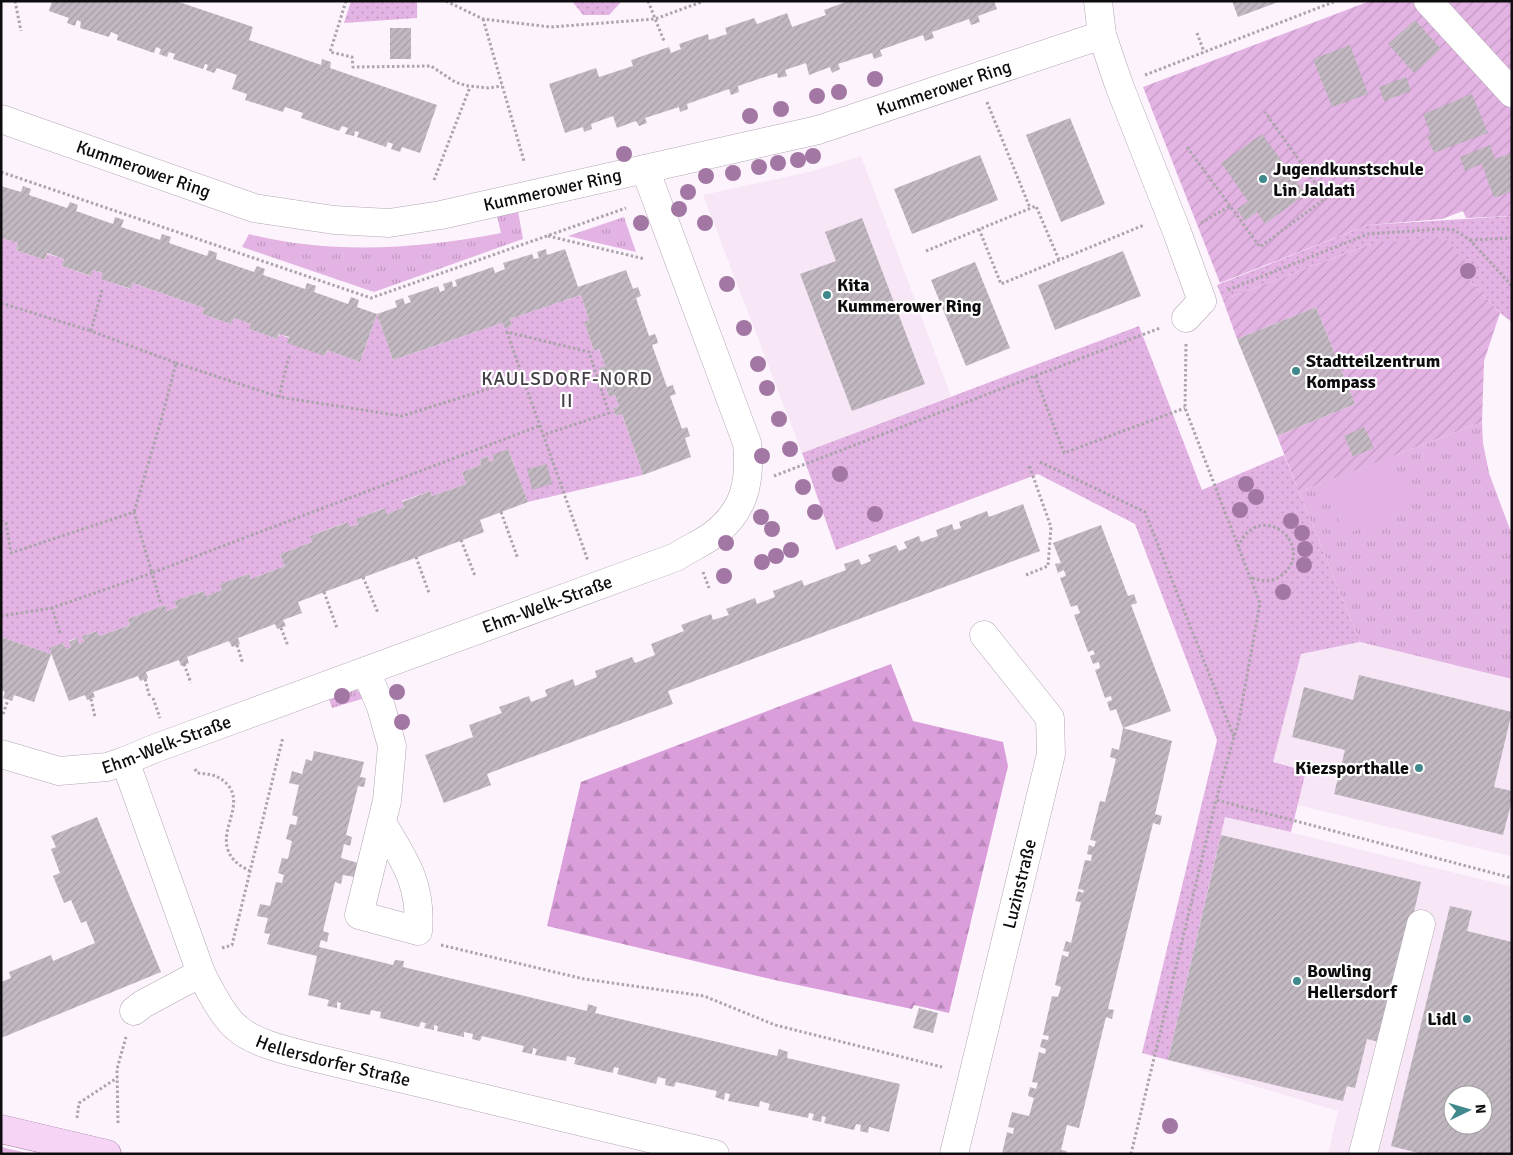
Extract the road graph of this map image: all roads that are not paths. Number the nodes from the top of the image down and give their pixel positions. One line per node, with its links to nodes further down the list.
1 (1098, 1): 3 (street)
2 (1428, 1): 4 (street)
3 (1102, 35): 6 (street, Kummerower Ring); 7 (street)
4 (1512, 93)
5 (1, 119): 6 (street, Kummerower Ring)
6 (645, 169): 9 (street, Ehm-Welk-Straße)
7 (1194, 309)
8 (984, 635): 19 (street, Luzinstraße)
9 (366, 671): 11 (street, Ehm-Welk-Straße); 12 (street)
10 (1, 754): 11 (street, Ehm-Welk-Straße)
11 (125, 761): 14 (street, Hellersdorfer Straße)
12 (382, 823)
13 (1421, 924): 20 (street)
14 (200, 974): 15 (street); 18 (street, Hellersdorfer Straße)
15 (134, 1011)
16 (1, 1129): 17 (main road)
17 (107, 1154)
18 (715, 1154)
19 (954, 1154)
20 (1363, 1154)

